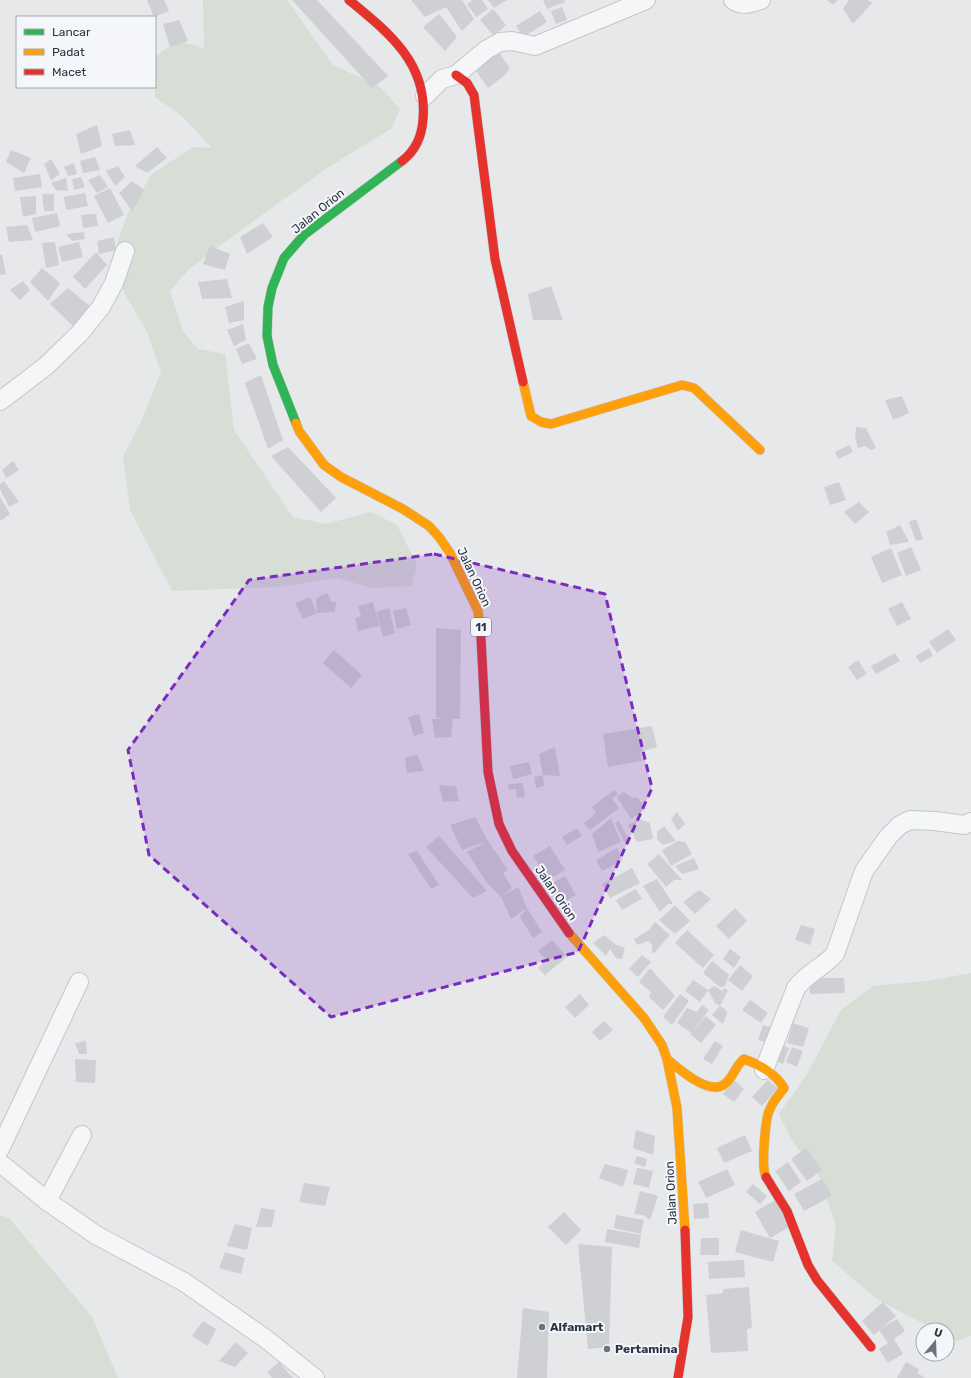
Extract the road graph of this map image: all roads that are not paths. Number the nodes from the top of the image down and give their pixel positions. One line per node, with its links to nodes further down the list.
1 (349, 0): 6 (main road, Jalan Orion / 11)
2 (646, 0): 5 (street)
3 (733, 0): 4 (street)
4 (761, 0)
5 (456, 75): 6 (street); 9 (main road)
6 (425, 96): 12 (main road, Jalan Orion / 11)
7 (125, 251): 8 (street)
8 (0, 402)
9 (760, 450)
10 (969, 826): 13 (street)
11 (79, 982): 15 (street)
12 (667, 1060): 13 (main road); 20 (main road, Jalan Orion / 11)
13 (764, 1070): 18 (main road)
14 (82, 1135): 17 (street)
15 (0, 1149)
16 (0, 1163): 17 (street)
17 (47, 1201): 19 (street)
18 (872, 1347)
19 (315, 1378)
20 (678, 1378)

